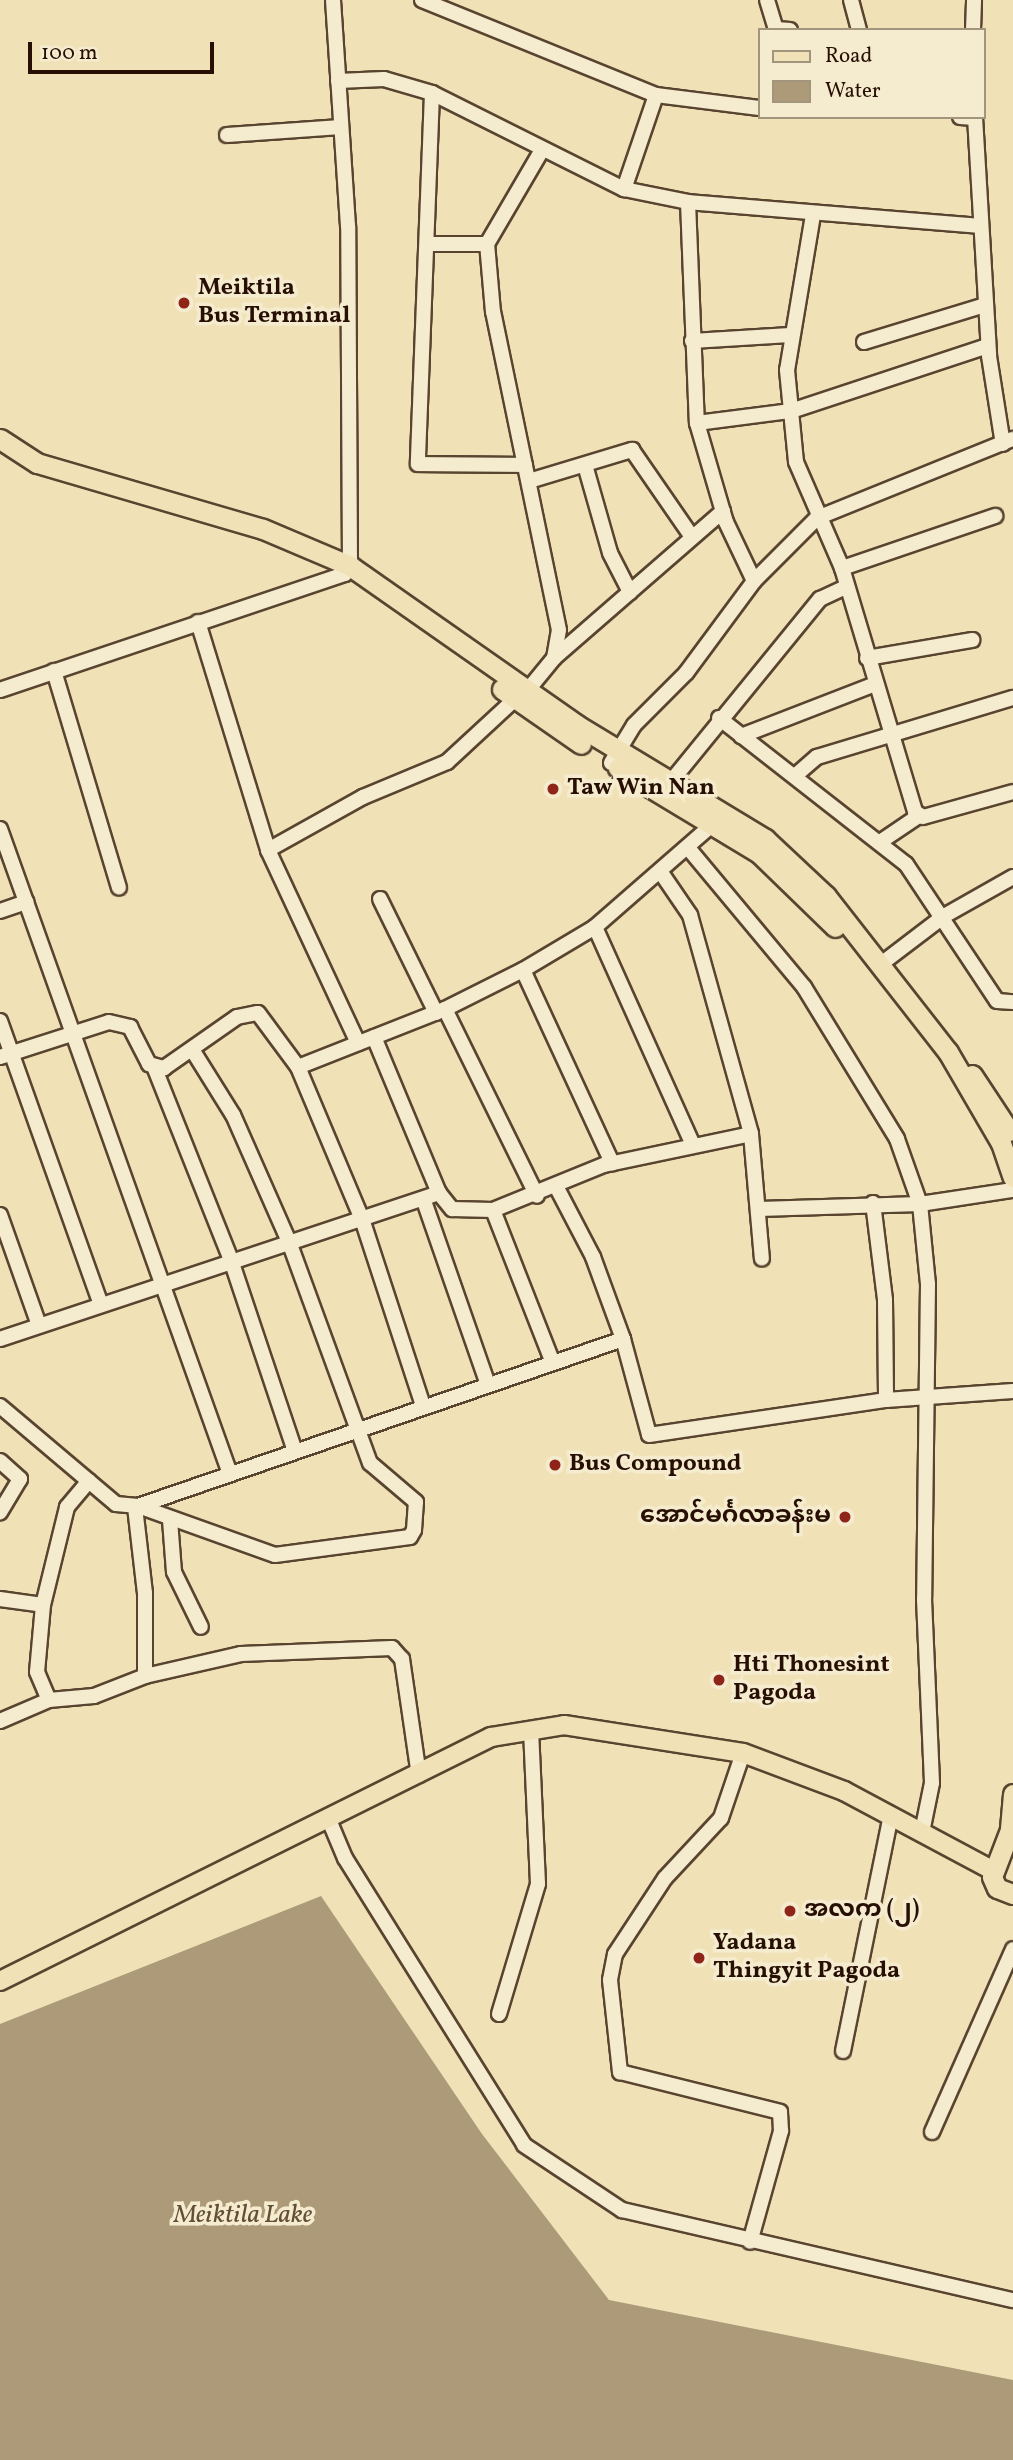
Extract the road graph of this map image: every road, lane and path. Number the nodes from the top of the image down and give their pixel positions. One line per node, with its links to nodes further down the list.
1 (333, 0): 9 (street)
2 (422, 0): 11 (street)
3 (767, 0): 6 (street)
4 (851, 0): 7 (street)
5 (974, 0): 8 (street)
6 (776, 28)
7 (858, 28)
8 (973, 28)
9 (338, 81): 10 (street); 14 (street)
10 (432, 93): 16 (street); 21 (street)
11 (656, 95): 12 (street); 17 (street)
12 (758, 108)
13 (975, 119): 20 (street)
14 (341, 127): 15 (street); 39 (street)
15 (227, 135)
16 (542, 150): 17 (street); 22 (street)
17 (624, 189): 18 (street)
18 (688, 202): 19 (street); 25 (street)
19 (813, 215): 20 (street); 24 (street)
20 (980, 226): 23 (street)
21 (428, 244): 22 (street); 32 (street)
22 (487, 244): 32 (street)
23 (985, 305): 26 (street); 27 (street)
24 (790, 335): 25 (street); 28 (street)
25 (692, 341): 29 (street)
26 (864, 342)
27 (988, 346): 28 (street); 31 (street)
28 (792, 411): 29 (street); 37 (street)
29 (697, 423): 35 (street)
30 (0, 439): 39 (highway)
31 (1008, 441): 37 (street)
32 (525, 465): 34 (street)
33 (584, 465): 34 (street); 38 (street); 43 (street)
34 (529, 481): 46 (street)
35 (723, 511): 38 (street); 41 (street)
36 (995, 516): 40 (street)
37 (817, 518): 40 (street); 41 (street)
38 (692, 537): 43 (street)
39 (344, 567): 44 (street); 51 (highway)
40 (842, 568): 42 (street)
41 (754, 581): 56 (street)
42 (846, 587): 47 (street); 53 (street)
43 (630, 592): 46 (street)
44 (198, 622): 48 (street); 65 (street)
45 (972, 640): 47 (street)
46 (554, 658): 51 (street)
47 (867, 658): 49 (street)
48 (54, 671): 50 (street); 68 (street)
49 (875, 684): 54 (street); 55 (street)
50 (0, 690)
51 (521, 695): 56 (highway); 65 (street)
52 (1013, 698): 54 (street)
53 (719, 718): 55 (street); 58 (street)
54 (890, 733): 57 (street); 60 (street)
55 (741, 736): 57 (street)
56 (614, 757): 58 (highway); 61 (highway)
57 (796, 775): 63 (street)
58 (669, 784): 61 (highway)
59 (1013, 792): 60 (street)
60 (920, 815): 63 (street)
61 (717, 821): 64 (street); 74 (highway); 76 (highway)
62 (0, 829): 70 (street)
63 (880, 842): 72 (street)
64 (689, 849): 66 (street); 99 (street)
65 (268, 850): 82 (street)
66 (662, 874): 73 (street); 88 (street)
67 (1013, 877): 72 (street)
68 (119, 887)
69 (380, 899): 78 (street)
70 (26, 902): 71 (street); 80 (street)
71 (0, 911)
72 (944, 916): 74 (street); 77 (street)
73 (595, 927): 75 (street); 90 (street)
74 (881, 964): 76 (highway)
75 (523, 970): 78 (street); 91 (street)
76 (899, 993): 84 (highway)
77 (1013, 1002)
78 (441, 1011): 81 (street); 96 (street)
79 (0, 1021): 85 (street)
80 (73, 1032): 85 (street); 87 (street); 107 (street)
81 (374, 1037): 82 (street); 95 (street)
82 (358, 1042): 86 (street)
83 (193, 1051): 86 (street); 87 (street); 104 (street)
84 (948, 1052): 89 (highway); 92 (highway)
85 (6, 1055): 108 (street)
86 (298, 1067): 103 (street)
87 (155, 1069): 106 (street)
88 (751, 1134): 90 (street); 100 (street)
89 (1013, 1141)
90 (692, 1143): 91 (street)
91 (612, 1163): 93 (street)
92 (1013, 1177)
93 (557, 1188): 96 (street); 111 (street)
94 (1013, 1190): 99 (street)
95 (439, 1193): 97 (street); 101 (street)
96 (537, 1196): 101 (street)
97 (424, 1201): 103 (street); 113 (street)
98 (873, 1203): 99 (street); 100 (street); 116 (street)
99 (920, 1204): 115 (street)
100 (759, 1209): 105 (street)
101 (494, 1210): 112 (street)
102 (0, 1214): 109 (street)
103 (363, 1222): 104 (street); 118 (street)
104 (290, 1244): 106 (street); 119 (street)
105 (762, 1259)
106 (231, 1261): 107 (street); 120 (street)
107 (162, 1284): 108 (street); 122 (street)
108 (101, 1305): 109 (street)
109 (39, 1325): 110 (street)
110 (0, 1339)
111 (624, 1339): 112 (street); 116 (street)
112 (553, 1363): 113 (street)
113 (488, 1385): 118 (street)
114 (1013, 1391): 115 (street)
115 (923, 1396): 116 (street); 139 (street)
116 (886, 1400)
117 (0, 1406): 123 (street)
118 (423, 1406): 119 (street)
119 (358, 1431): 120 (street); 126 (street)
120 (295, 1451): 122 (street)
121 (0, 1461): 125 (street)
122 (230, 1474): 124 (street)
123 (89, 1481): 124 (street); 128 (street)
124 (136, 1506): 126 (street); 130 (street)
125 (0, 1512)
126 (170, 1520): 129 (street)
127 (0, 1599): 128 (street)
128 (43, 1605): 131 (street)
129 (201, 1627)
130 (145, 1675): 131 (street); 135 (street)
131 (49, 1700): 132 (street)
132 (0, 1721)
133 (531, 1729): 134 (main road); 135 (main road); 144 (street)
134 (743, 1753): 137 (main road); 147 (street)
135 (419, 1775): 138 (main road)
136 (1013, 1794): 140 (highway)
137 (891, 1816): 139 (main road); 145 (street)
138 (329, 1820): 143 (main road); 147 (street)
139 (922, 1832): 140 (main road)
140 (1002, 1860): 141 (highway)
141 (1013, 1894)
142 (1013, 1949): 146 (street)
143 (0, 1981)
144 (499, 2014)
145 (843, 2051)
146 (932, 2132)
147 (750, 2242): 148 (street)
148 (1013, 2301)

